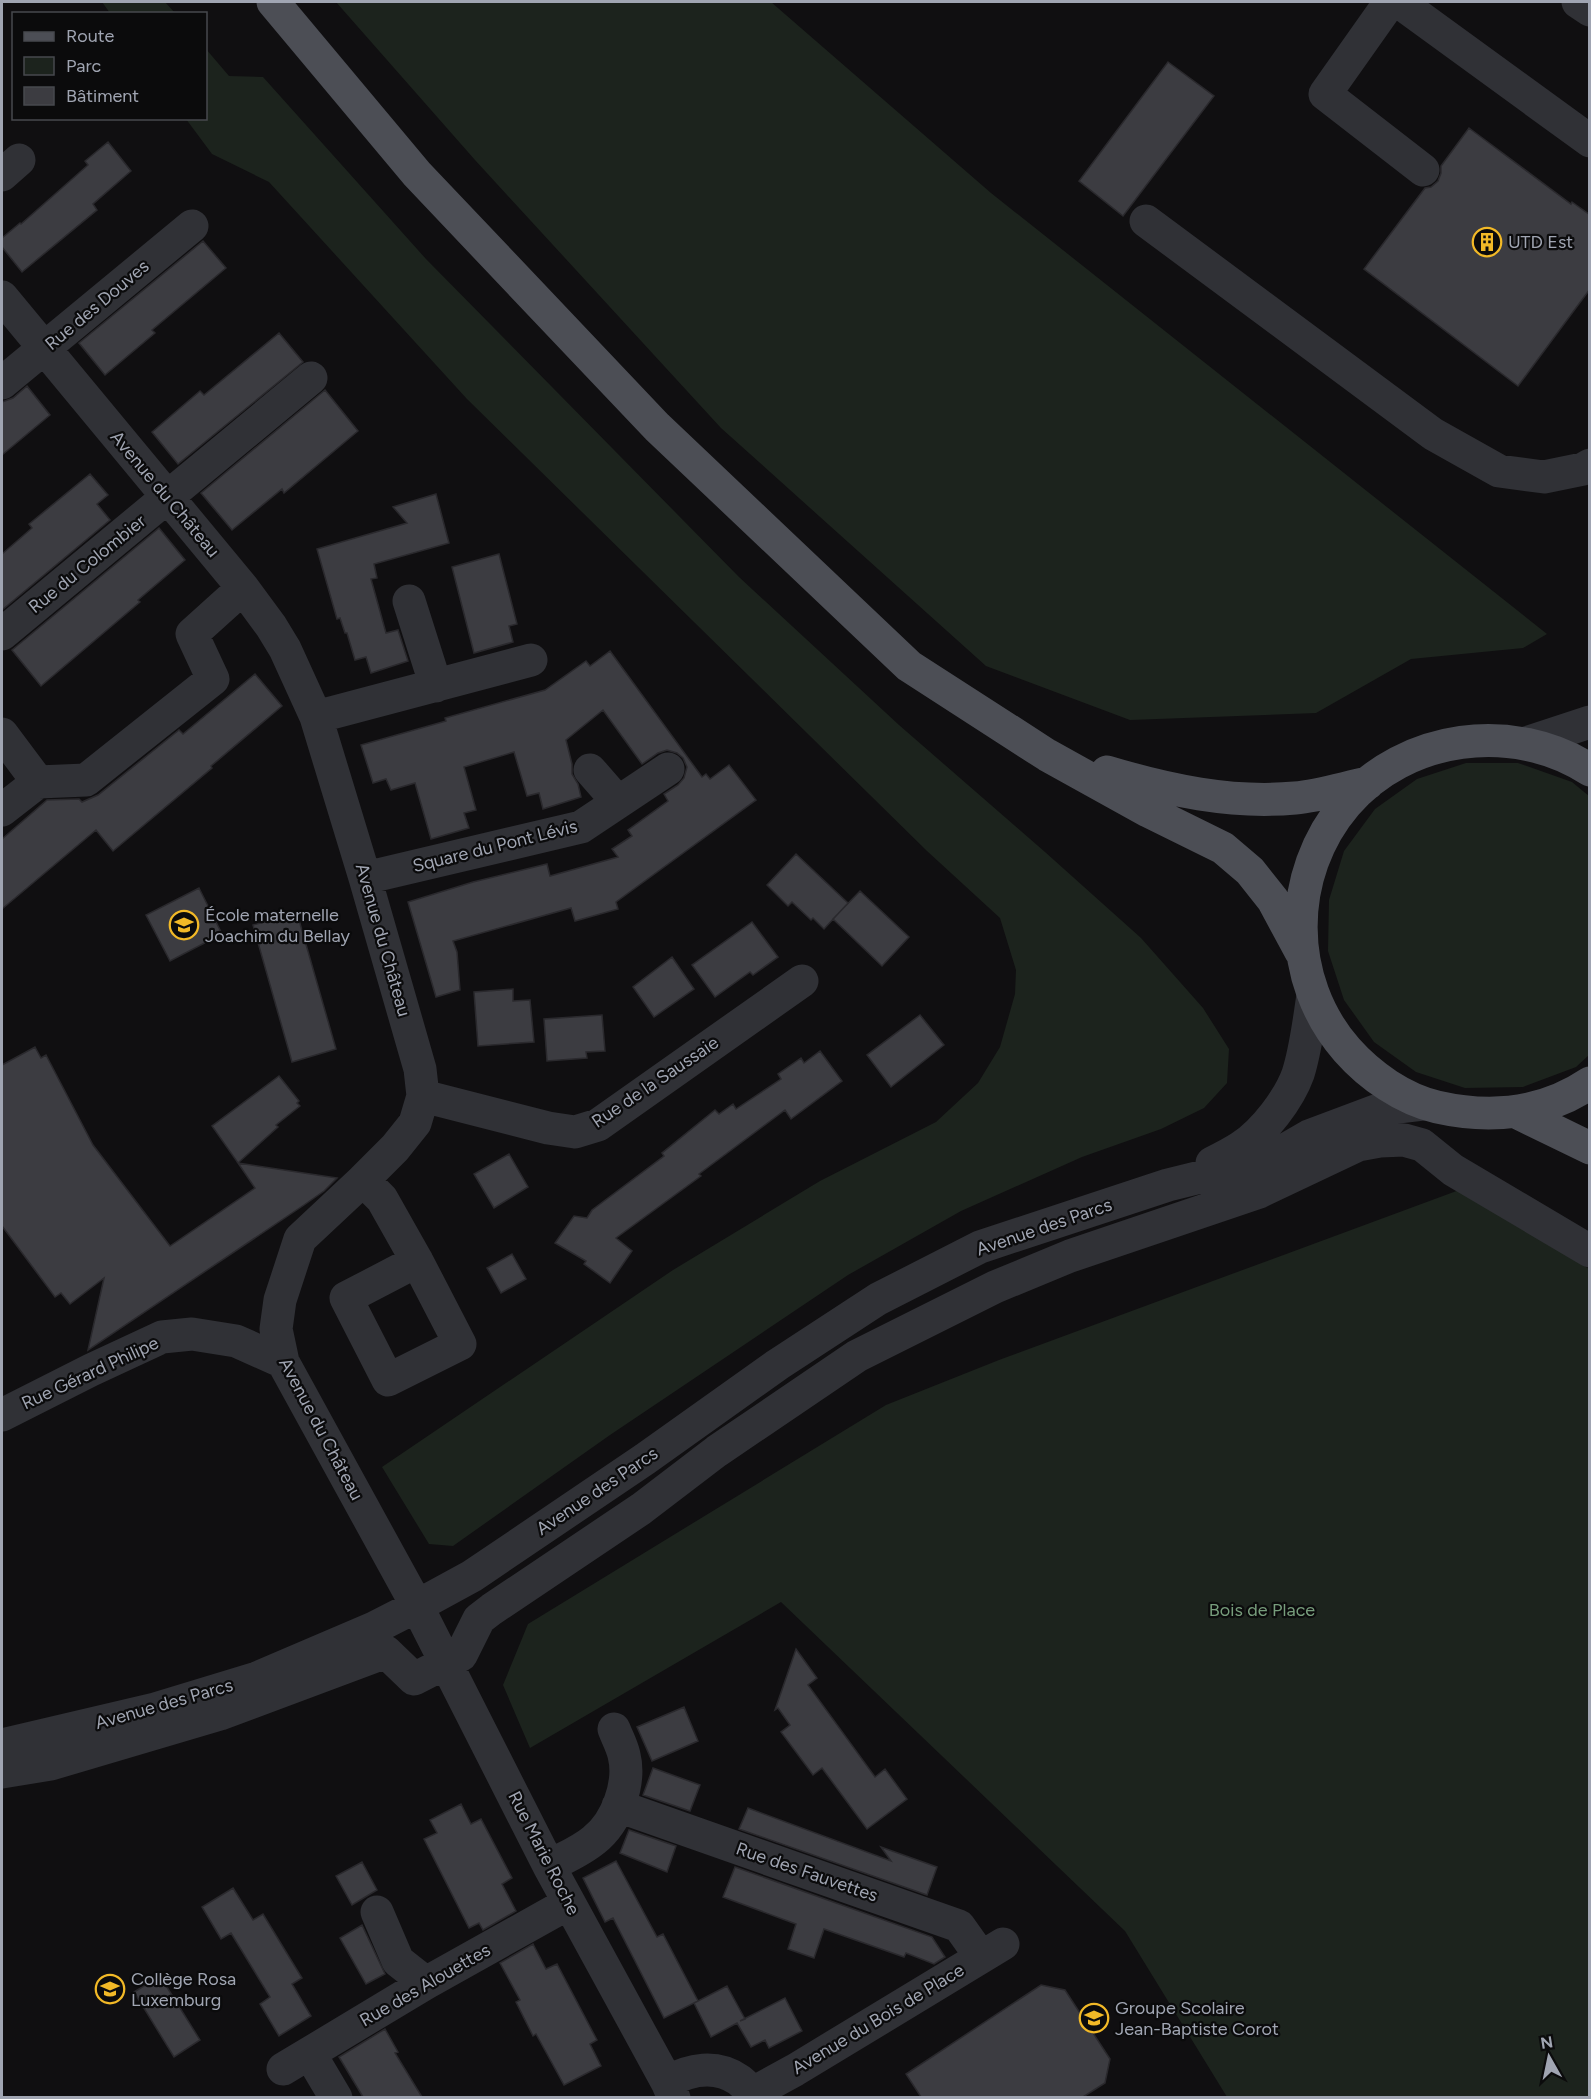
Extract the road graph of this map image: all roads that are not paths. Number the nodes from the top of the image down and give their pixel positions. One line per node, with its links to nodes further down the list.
1 (273, 2): 25 (main road)
2 (1390, 2): 7 (street)
3 (1399, 2): 6 (street)
4 (1578, 2): 5 (street)
5 (1590, 10)
6 (1590, 141)
7 (1423, 171)
8 (1146, 221): 14 (street)
9 (192, 226): 11 (street, Rue des Douves)
10 (2, 297): 11 (street, Avenue du Château)
11 (44, 350): 13 (street, Rue des Douves); 15 (street, Avenue du Château)
12 (311, 378): 15 (street, Rue du Colombier)
13 (2, 383)
14 (1590, 465)
15 (169, 497): 16 (street, Avenue du Château); 18 (street, Rue du Colombier)
16 (243, 588): 21 (street, Avenue du Château); 29 (street)
17 (409, 601): 20 (street)
18 (2, 634)
19 (531, 660): 20 (street)
20 (436, 686): 21 (street)
21 (316, 717): 33 (street, Avenue du Château)
22 (1590, 722): 24 (street)
23 (2, 734): 29 (street)
24 (1526, 743): 28 (main road); 30 (main road)
25 (1047, 755): 30 (main road); 34 (main road)
26 (668, 769): 31 (street, Square du Pont Lévis)
27 (590, 770): 31 (street)
28 (1590, 770)
29 (38, 782): 32 (street)
30 (1368, 783): 34 (main road)
31 (618, 802): 33 (street, Square du Pont Lévis)
32 (2, 810)
33 (365, 878): 38 (street, Avenue du Château)
34 (1302, 952): 36 (main road)
35 (802, 981): 38 (street, Rue de la Saussaie)
36 (1313, 995): 39 (main road); 43 (street, Avenue des Parcs)
37 (1590, 1083): 40 (main road)
38 (423, 1096): 42 (street, Avenue du Château)
39 (1423, 1104): 40 (main road); 43 (street, Avenue des Parcs)
40 (1516, 1112): 41 (main road)
41 (1590, 1148)
42 (363, 1180): 45 (street); 46 (street, Avenue du Château)
43 (1168, 1185): 48 (street, Avenue des Parcs)
44 (1590, 1251): 49 (street)
45 (417, 1261)
46 (283, 1362): 47 (street, Rue Gérard Philipe); 48 (street, Avenue du Château)
47 (2, 1415)
48 (417, 1606): 49 (street, Rue Marie Roche); 51 (street, Avenue des Parcs)
49 (446, 1662): 52 (street); 54 (street, Rue Marie Roche)
50 (614, 1729): 53 (street)
51 (2, 1745)
52 (2, 1772)
53 (618, 1806): 54 (street); 57 (street, Rue des Fauvettes)
54 (549, 1866): 55 (street, Rue Marie Roche)
55 (569, 1903): 58 (street, Rue des Alouettes); 59 (street, Rue Marie Roche)
56 (377, 1912): 58 (street)
57 (992, 1951): 60 (street, Avenue du Bois de Place)
58 (426, 1983): 61 (street, Rue des Alouettes)
59 (671, 2090): 60 (street, Avenue du Bois de Place)
60 (754, 2095)
61 (336, 2097)

